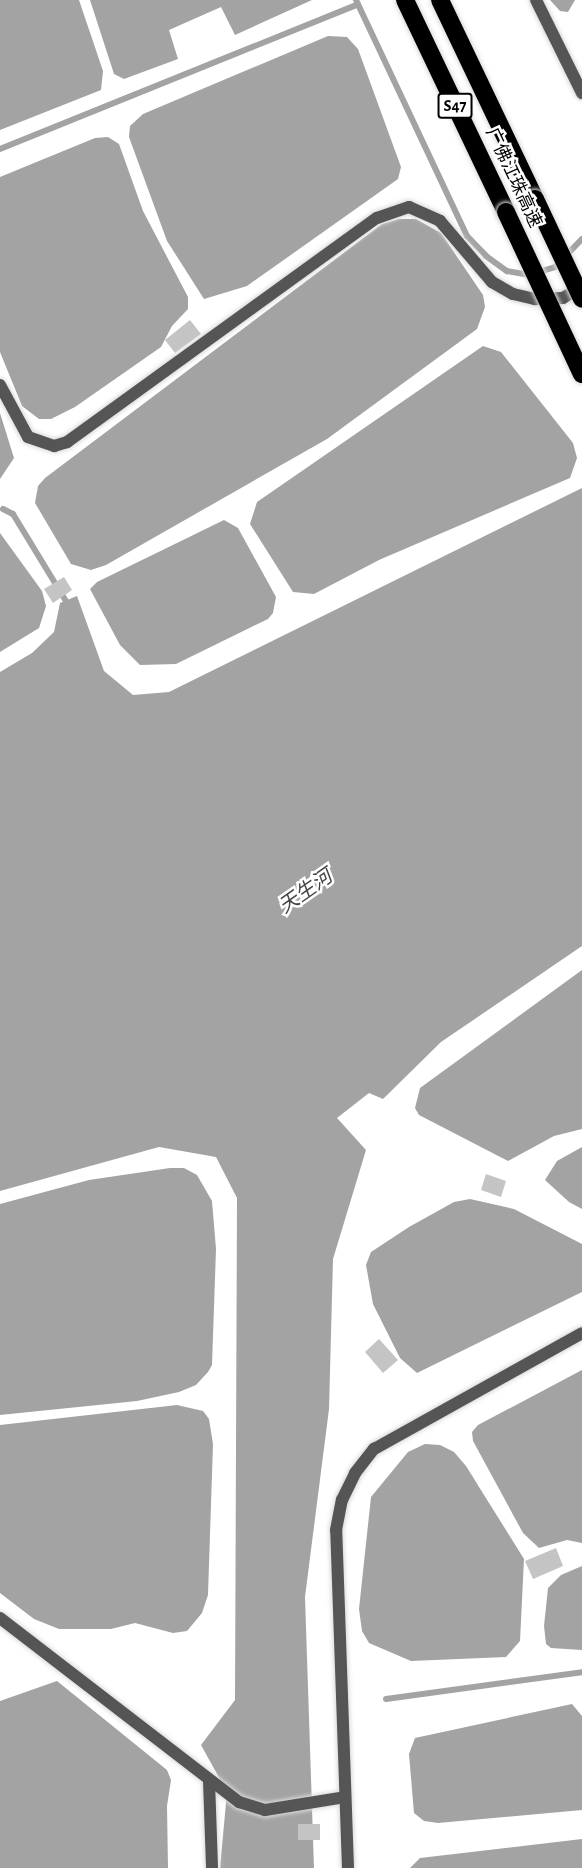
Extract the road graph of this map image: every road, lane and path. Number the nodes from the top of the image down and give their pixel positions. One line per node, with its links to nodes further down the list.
1 (405, 0): 8 (highway, 广佛江珠高速 / S47, bridge)
2 (440, 0): 7 (highway, 广佛江珠高速 / S47, bridge)
3 (536, 0): 4 (street)
4 (579, 79): 5 (street)
5 (582, 93)
6 (582, 286): 9 (street)
7 (582, 299)
8 (582, 374)
9 (0, 385)
10 (582, 1333): 13 (street)
11 (0, 1618): 12 (street)
12 (209, 1780): 13 (street); 14 (street)
13 (345, 1797): 15 (street)
14 (212, 1868)
15 (348, 1868)

